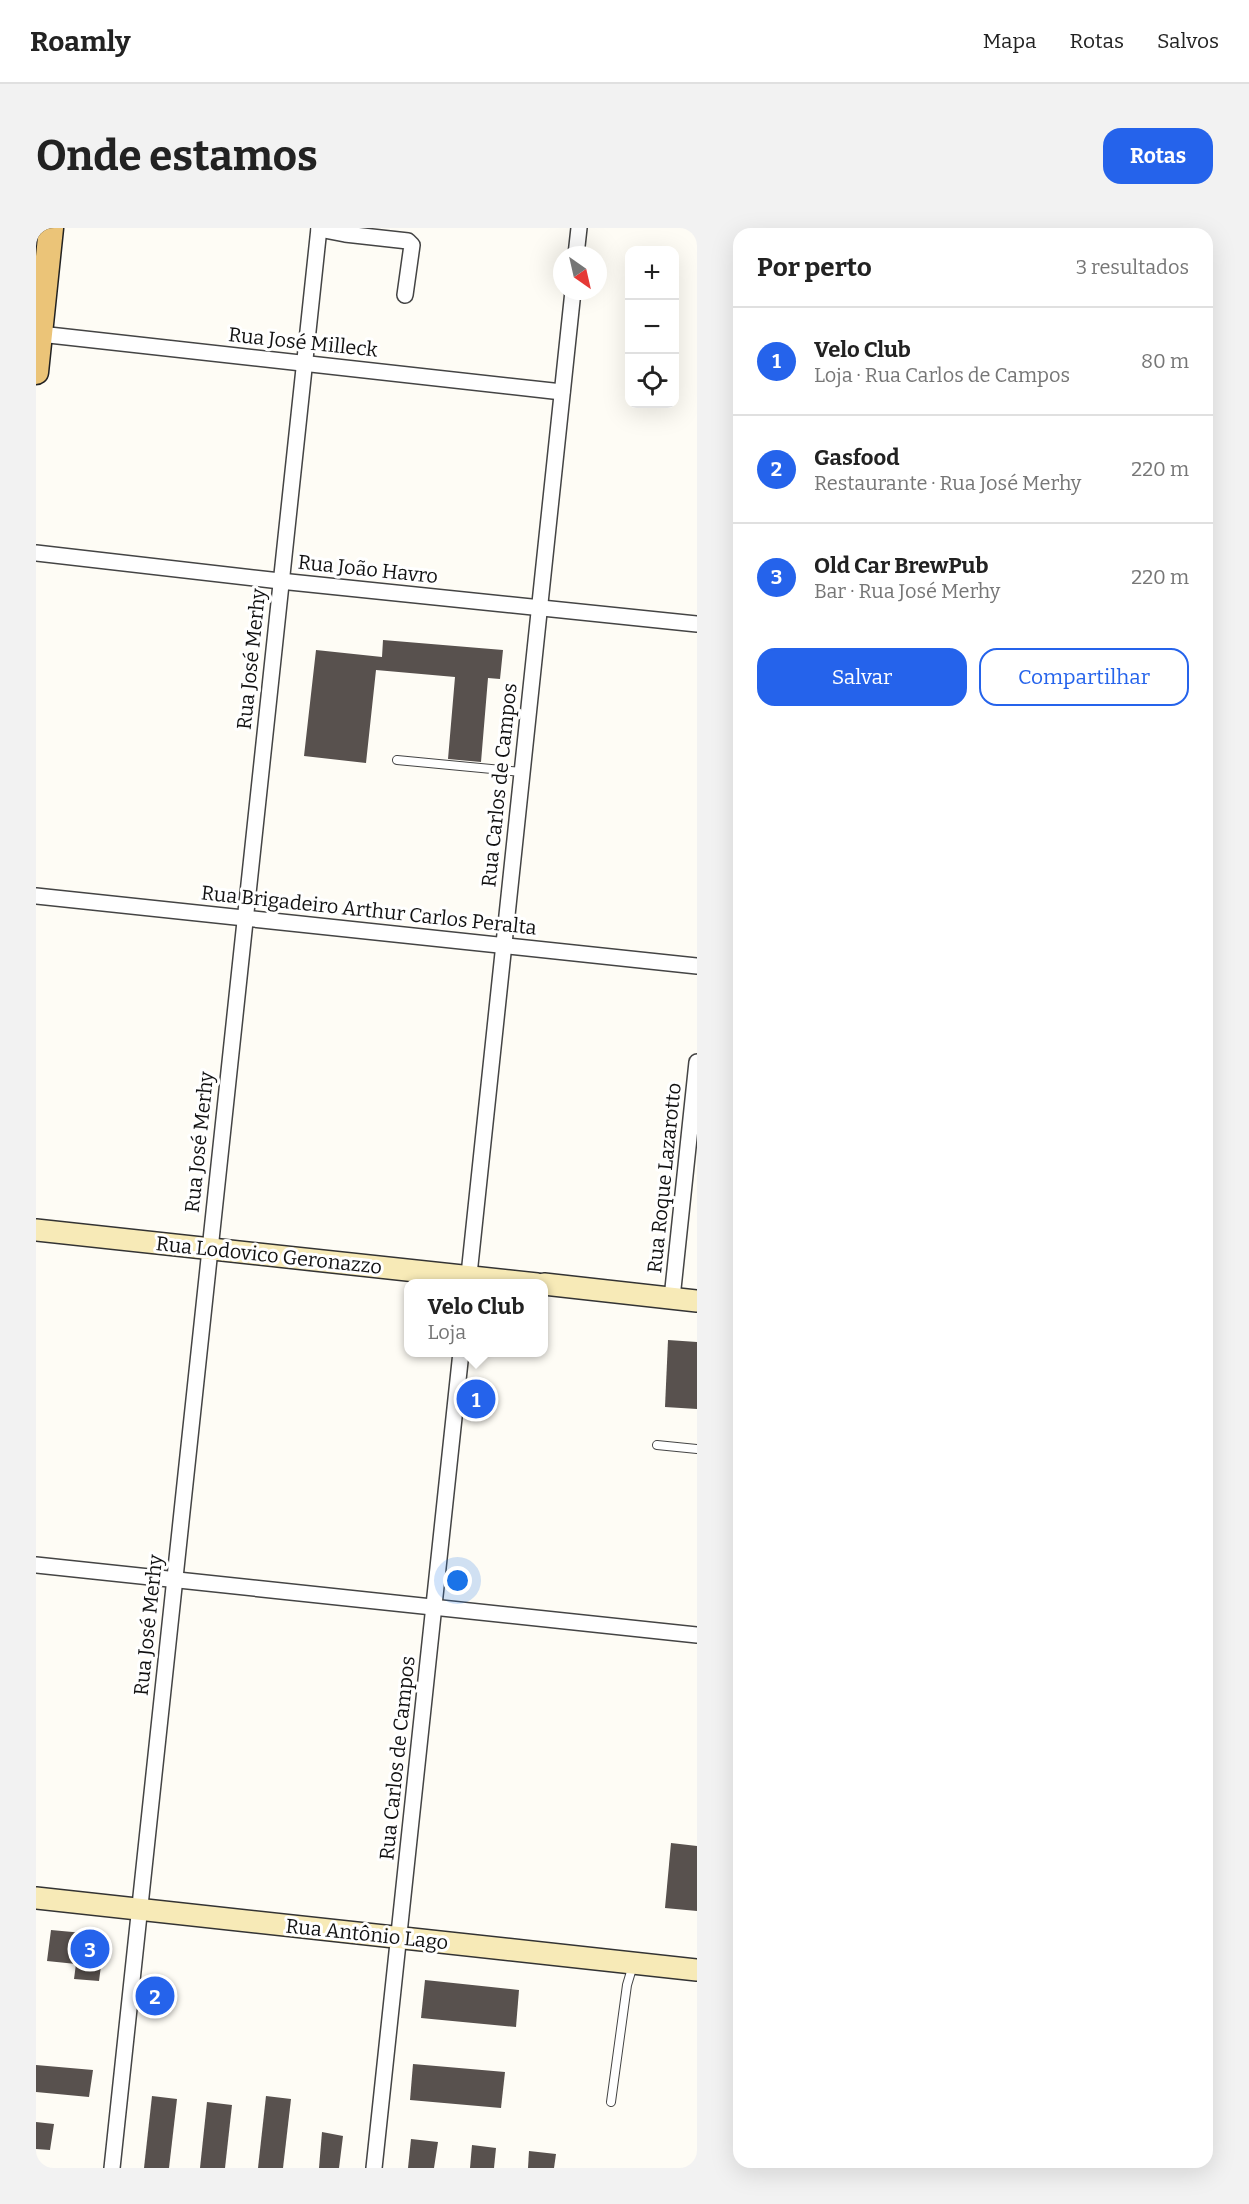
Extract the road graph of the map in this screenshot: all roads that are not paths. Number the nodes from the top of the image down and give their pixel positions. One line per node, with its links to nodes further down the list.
1 (51, 228): 7 (main road)
2 (579, 228): 4 (street)
3 (319, 229): 5 (street); 8 (street, Rua José Merhy)
4 (577, 246)
5 (405, 294)
6 (572, 300): 10 (street, Rua Carlos de Campos)
7 (40, 334): 8 (street, Rua José Milleck); 9 (main road)
8 (303, 363): 10 (street, Rua José Milleck); 12 (street, Rua José Merhy)
9 (36, 372)
10 (562, 392): 13 (street, Rua Carlos de Campos)
11 (36, 553): 12 (street, Rua João Havro)
12 (280, 581): 13 (street, Rua João Havro); 18 (street, Rua José Merhy)
13 (539, 607): 14 (street, Rua João Havro); 16 (street, Rua Carlos de Campos)
14 (697, 624)
15 (397, 760): 16 (lane)
16 (522, 772): 19 (street, Rua Carlos de Campos)
17 (36, 896): 18 (street, Rua Brigadeiro Arthur Carlos Peralta)
18 (244, 918): 19 (street, Rua Brigadeiro Arthur Carlos Peralta); 23 (street, Rua José Merhy)
19 (504, 945): 20 (street, Rua Brigadeiro Arthur Carlos Peralta); 25 (street, Rua Carlos de Campos)
20 (697, 966)
21 (697, 1062): 27 (street, Rua Roque Lazarotto)
22 (36, 1230): 23 (street, Rua Lodovico Geronazzo)
23 (209, 1249): 24 (street, Rua Lodovico Geronazzo); 33 (street, Rua José Merhy)
24 (460, 1279)
25 (468, 1279)
26 (548, 1285): 27 (street)
27 (672, 1298): 28 (street)
28 (697, 1300)
29 (461, 1357): 34 (street, Rua Carlos de Campos)
30 (657, 1444): 31 (lane)
31 (697, 1449)
32 (36, 1565): 33 (street)
33 (174, 1580): 34 (street); 37 (street, Rua José Merhy)
34 (434, 1607): 35 (street); 38 (street, Rua Carlos de Campos)
35 (697, 1635)
36 (36, 1898): 37 (street, Rua Antônio Lago)
37 (139, 1909): 38 (street, Rua Antônio Lago); 42 (street, Rua José Merhy)
38 (399, 1937): 39 (street, Rua Antônio Lago); 43 (street, Rua Carlos de Campos)
39 (633, 1963): 40 (street, Rua Antônio Lago); 41 (lane)
40 (697, 1970)
41 (611, 2102)
42 (112, 2168)
43 (374, 2168)

